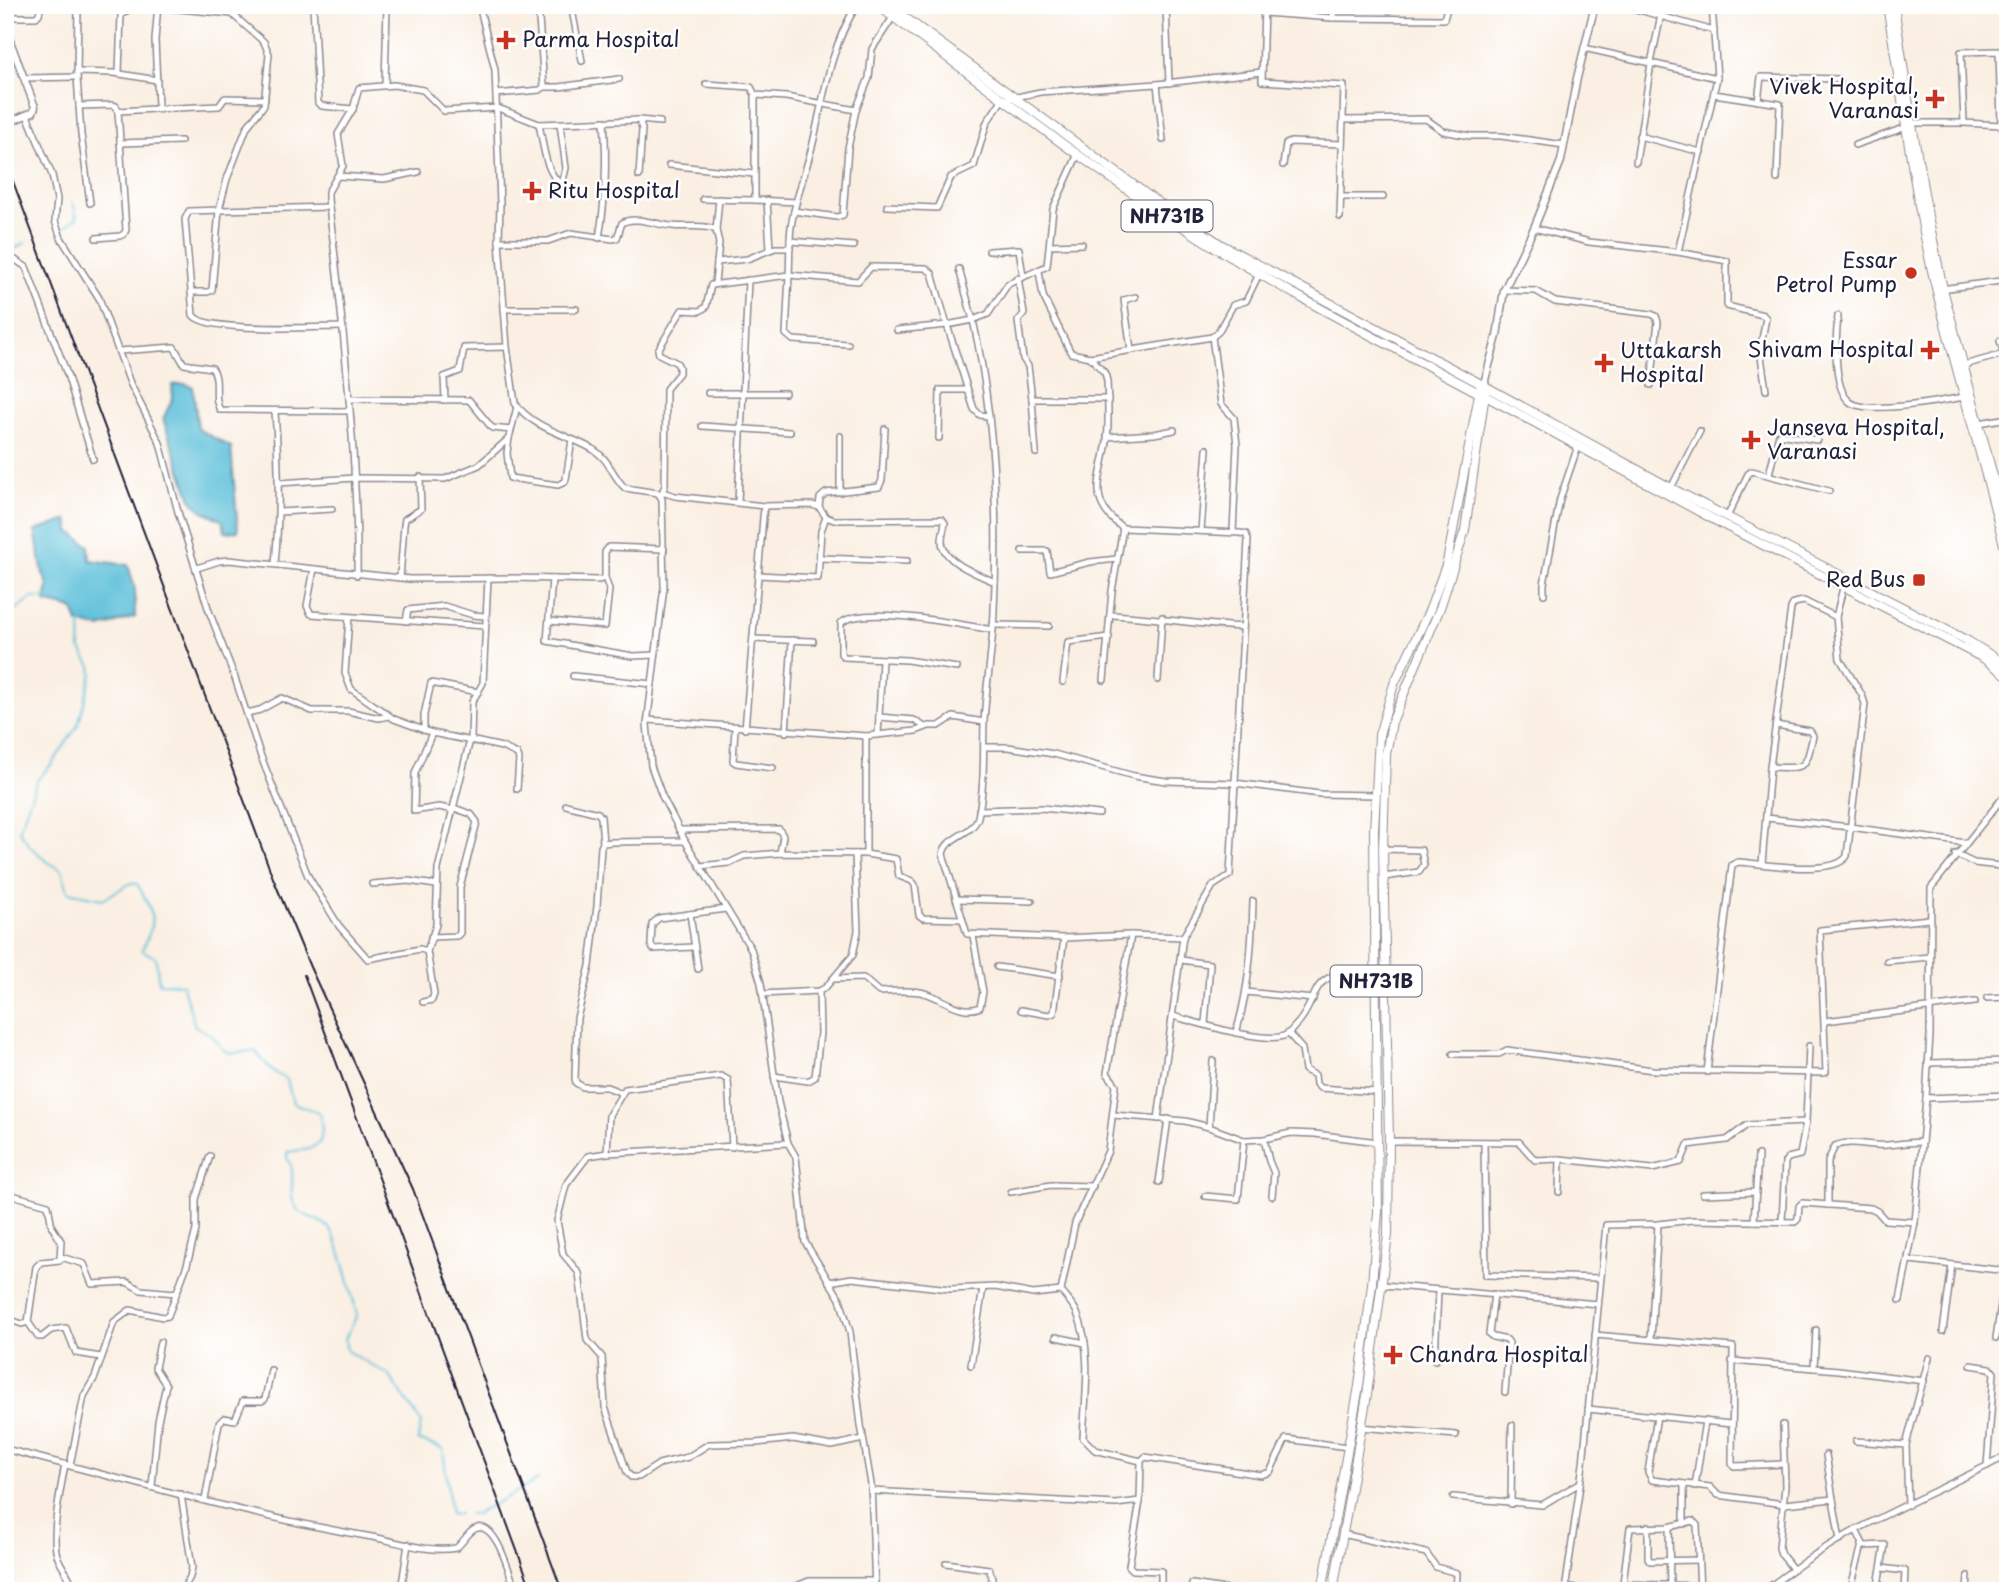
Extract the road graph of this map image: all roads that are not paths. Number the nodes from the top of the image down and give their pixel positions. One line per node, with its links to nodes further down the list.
1 (41, 5): 28 (street)
2 (78, 5): 38 (street)
3 (134, 5): 37 (street)
4 (313, 5): 59 (street)
5 (387, 5): 47 (street)
6 (479, 5): 49 (street)
7 (538, 5): 48 (street)
8 (571, 5): 34 (street)
9 (857, 5): 55 (street)
10 (877, 5): 29 (main road, NH731B)
11 (888, 5): 29 (main road, NH731B)
12 (904, 5): 29 (street)
13 (1264, 5): 26 (street)
14 (1334, 5): 30 (street)
15 (1448, 5): 30 (street)
16 (1595, 5): 33 (street)
17 (1621, 5): 27 (street)
18 (1663, 5): 27 (street)
19 (1712, 5): 32 (street)
20 (1812, 5): 21 (street)
21 (1841, 5)
22 (1887, 5): 43 (main road)
23 (1894, 5): 71 (main road)
24 (158, 6): 42 (street); 52 (street)
25 (1166, 6): 44 (street)
26 (1264, 13): 30 (street); 36 (street)
27 (1660, 16): 32 (street); 35 (street)
28 (5, 17)
29 (897, 18): 53 (main road, NH731B); 60 (street)
30 (1333, 18)
31 (5, 28): 39 (street)
32 (1714, 31): 40 (street)
33 (1584, 48): 35 (street); 77 (street)
34 (582, 61)
35 (1651, 63): 40 (street); 72 (street)
36 (1262, 72): 44 (street); 64 (street)
37 (119, 73): 38 (street); 42 (street)
38 (77, 75): 39 (street); 56 (street)
39 (25, 78): 62 (street)
40 (1717, 78): 50 (street)
41 (619, 79): 48 (street)
42 (157, 80): 58 (street)
43 (1899, 81): 54 (street); 71 (main road)
44 (1169, 83): 46 (street)
45 (706, 84): 51 (street)
46 (1157, 84): 53 (street); 73 (street)
47 (385, 85): 57 (street); 59 (street)
48 (544, 86): 49 (street)
49 (496, 94): 57 (street)
50 (1714, 94): 54 (street); 79 (street)
51 (755, 95): 55 (street); 85 (street)
52 (265, 99): 58 (street); 99 (street)
53 (1007, 99): 80 (main road, NH731B); 97 (street); 146 (main road, NH731B)
54 (1758, 101): 88 (street)
55 (822, 104): 60 (street); 95 (street)
56 (79, 106): 61 (street); 96 (street)
57 (498, 108): 69 (street); 106 (street)
58 (155, 109): 61 (street)
59 (353, 109): 86 (street)
60 (856, 110): 100 (street)
61 (118, 111): 75 (street)
62 (27, 116): 68 (street); 140 (street)
63 (639, 120): 65 (street); 66 (street); 87 (street)
64 (1343, 120): 76 (street); 77 (street)
65 (604, 121): 70 (street); 105 (street)
66 (660, 122)
67 (1964, 122): 67 (street); 71 (street)
68 (5, 124)
69 (540, 124): 70 (street); 70 (street)
70 (560, 124)
71 (1910, 125): 78 (street); 124 (main road)
72 (1639, 136): 79 (street); 81 (street)
73 (1164, 140)
74 (181, 141): 75 (street)
75 (120, 143): 104 (street)
76 (1342, 144): 83 (street); 89 (street)
77 (1564, 145): 102 (street)
78 (1855, 145)
79 (1701, 152): 113 (street)
80 (1078, 154): 110 (street); 118 (main road, NH731B)
81 (1636, 162)
82 (668, 165): 85 (street)
83 (1283, 165)
84 (418, 172): 86 (street)
85 (754, 174): 93 (street)
86 (338, 176): 98 (street)
87 (639, 176)
88 (1777, 179)
89 (1341, 197): 90 (street); 101 (street)
90 (1383, 197)
91 (703, 199): 92 (street)
92 (719, 199): 93 (street); 103 (street)
93 (755, 200): 94 (street)
94 (767, 200): 95 (street); 111 (street)
95 (797, 202): 100 (street)
96 (90, 204)
97 (887, 206)
98 (329, 207): 99 (street); 133 (street)
99 (219, 210): 126 (street); 126 (street)
100 (794, 211): 108 (street)
101 (1340, 217)
102 (1534, 228): 113 (street); 125 (street)
103 (716, 230): 105 (street); 115 (street)
104 (96, 238)
105 (599, 238): 106 (street)
106 (499, 241): 128 (street)
107 (1083, 244): 110 (street)
108 (790, 245): 109 (street); 111 (street); 119 (street)
109 (854, 246)
110 (1049, 246): 117 (street)
111 (770, 249): 115 (street)
112 (989, 251): 120 (street)
113 (1678, 252): 148 (street)
114 (5, 253): 179 (street)
115 (717, 262): 123 (street)
116 (959, 269): 131 (street)
117 (1039, 271): 120 (street); 142 (street)
118 (1259, 274): 135 (street); 146 (main road, NH731B)
119 (789, 275): 121 (street); 132 (street); 137 (street)
120 (1021, 277): 131 (street); 154 (street)
121 (748, 280): 123 (street); 150 (street)
122 (2008, 280): 124 (street)
123 (715, 283): 187 (street)
124 (1940, 289): 143 (main road); 152 (main road)
125 (1504, 290): 145 (street); 146 (street)
126 (191, 292): 133 (street)
127 (1135, 297): 139 (street)
128 (504, 309): 129 (street); 138 (street)
129 (576, 309)
130 (1838, 316): 152 (street)
131 (972, 320): 132 (street); 160 (street)
132 (947, 325): 134 (street); 147 (street)
133 (343, 327): 153 (street)
134 (897, 330)
135 (1212, 337): 139 (street); 198 (street)
136 (2000, 341): 141 (street)
137 (848, 344)
138 (507, 347): 156 (street); 157 (street)
139 (1131, 349): 142 (street)
140 (119, 351): 159 (street); 206 (street)
141 (2004, 354): 143 (street); 144 (street)
142 (1090, 357): 155 (street)
143 (1964, 365): 162 (main road)
144 (2008, 366)
145 (1651, 385)
146 (1483, 388): 176 (main road); 184 (main road); 264 (main road, NH731B); 275 (main road)
147 (966, 390): 160 (street); 173 (street)
148 (1766, 390)
149 (708, 393): 150 (street)
150 (743, 393): 151 (street); 164 (street)
151 (785, 393)
152 (1964, 397): 203 (main road)
153 (349, 399): 156 (street); 158 (street)
154 (1032, 399): 155 (street); 178 (street)
155 (1108, 399): 171 (street)
156 (445, 400): 166 (street)
157 (517, 407): 166 (street); 174 (street)
158 (350, 411): 159 (street); 182 (street)
159 (275, 412): 183 (street)
160 (988, 416): 214 (street)
161 (2008, 418): 162 (street)
162 (1979, 423): 197 (main road)
163 (702, 426): 164 (street)
164 (741, 429): 169 (street); 188 (street)
165 (885, 429): 186 (street)
166 (511, 430): 172 (street)
167 (1174, 430): 171 (street)
168 (1700, 431): 184 (street)
169 (790, 432)
170 (840, 436): 186 (street)
171 (1107, 437): 195 (street)
172 (509, 438): 174 (street); 181 (street)
173 (939, 438)
174 (572, 440): 187 (street)
175 (1817, 440): 180 (street)
176 (1578, 446): 215 (main road); 216 (street)
177 (1206, 449): 196 (street)
178 (1036, 453)
179 (93, 459)
180 (1769, 474): 185 (street); 194 (street)
181 (420, 477): 182 (street); 210 (street)
182 (355, 478): 183 (street); 208 (street)
183 (279, 484): 192 (street)
184 (1671, 488): 194 (main road)
185 (1829, 491)
186 (840, 492): 190 (street)
187 (662, 494): 188 (street); 199 (street)
188 (738, 502): 189 (street)
189 (764, 506): 190 (street); 209 (street)
190 (819, 507): 193 (street)
191 (332, 509): 192 (street)
192 (279, 512): 205 (street)
193 (827, 517): 201 (street); 214 (street)
194 (1727, 517): 215 (main road)
195 (1123, 528): 196 (street); 202 (street)
196 (1201, 531): 198 (street)
197 (2008, 532)
198 (1233, 533): 226 (street)
199 (664, 549): 212 (street); 232 (street)
200 (1022, 551): 202 (street)
201 (820, 558): 204 (street); 209 (street)
202 (1118, 559): 217 (street)
203 (2008, 560)
204 (907, 561)
205 (275, 564): 206 (street); 207 (street)
206 (197, 568): 243 (street)
207 (314, 569): 208 (street); 219 (street)
208 (357, 575): 210 (street)
209 (758, 575): 229 (street)
210 (400, 578): 211 (street)
211 (488, 578): 213 (street); 218 (street)
212 (605, 578): 213 (street); 223 (street)
213 (552, 579): 223 (street)
214 (995, 582): 227 (street)
215 (1844, 582): 221 (street); 234 (main road); 237 (main road)
216 (1544, 594)
217 (1110, 615): 220 (street); 228 (street)
218 (485, 616): 222 (street); 224 (street)
219 (349, 617): 222 (street); 244 (street)
220 (1162, 617): 226 (street); 239 (street)
221 (1836, 617): 248 (street); 270 (street)
222 (406, 621): 224 (street)
223 (550, 621): 232 (street)
224 (485, 626): 242 (street)
225 (1049, 626): 227 (street)
226 (1243, 626): 261 (street)
227 (993, 627): 233 (street); 247 (street)
228 (1109, 637): 238 (street); 240 (street)
229 (754, 639): 230 (street); 251 (street)
230 (792, 640): 231 (street); 253 (street)
231 (813, 641)
232 (655, 655): 241 (street)
233 (882, 660): 235 (street); 245 (street)
234 (2008, 666)
235 (957, 668)
236 (573, 676): 241 (street)
237 (2008, 676)
238 (1104, 680)
239 (1158, 680)
240 (1063, 682)
241 (652, 684): 246 (street)
242 (478, 691): 252 (street); 257 (street)
243 (247, 713): 244 (street); 299 (street)
244 (389, 716): 252 (street)
245 (879, 717): 249 (street); 255 (street)
246 (648, 720): 250 (street); 271 (street)
247 (984, 722): 249 (street); 258 (street)
248 (1776, 725): 259 (street); 259 (street)
249 (925, 726): 255 (street)
250 (735, 728): 251 (street); 260 (street)
251 (745, 729): 253 (street)
252 (424, 730): 254 (street)
253 (786, 732): 256 (street)
254 (432, 733): 257 (street); 266 (street)
255 (878, 735): 256 (street)
256 (866, 736): 278 (street)
257 (469, 740): 262 (street); 266 (street)
258 (985, 747): 261 (street); 267 (street)
259 (1770, 767): 269 (street)
260 (774, 768)
261 (1235, 783): 264 (street); 296 (street)
262 (517, 789)
263 (2008, 791): 274 (street)
264 (1375, 795): 305 (main road, NH731B)
265 (566, 805): 273 (street)
266 (454, 809): 285 (street); 295 (street)
267 (979, 810): 268 (street); 286 (street)
268 (1099, 814)
269 (1766, 818): 270 (street); 280 (street)
270 (1850, 827): 274 (street); 280 (street)
271 (679, 830): 272 (street); 276 (street)
272 (685, 841): 273 (street); 281 (street)
273 (603, 843): 332 (street)
274 (1966, 843): 279 (street)
275 (1383, 849): 283 (main road); 283 (street)
276 (780, 853): 277 (street); 281 (street)
277 (855, 854): 278 (street); 307 (street)
278 (866, 854): 291 (street)
279 (1955, 854): 282 (street); 292 (street)
280 (1762, 864): 328 (street)
281 (700, 866): 289 (street)
282 (2008, 867)
283 (1384, 877): 342 (main road)
284 (372, 884): 285 (street)
285 (436, 885): 295 (street)
286 (956, 899): 287 (street); 291 (street)
287 (1032, 901)
288 (1253, 901): 309 (street)
289 (726, 909): 290 (street); 310 (street)
290 (690, 914): 298 (street); 298 (street)
291 (962, 919): 294 (street)
292 (1930, 919): 300 (street); 319 (street)
293 (1131, 935): 296 (street); 297 (street); 335 (street)
294 (972, 936): 297 (street); 307 (street)
295 (431, 937): 299 (street)
296 (1183, 937): 301 (street)
297 (1064, 938): 306 (street)
298 (695, 947): 304 (street)
299 (427, 951): 314 (street)
300 (1930, 957): 302 (street); 316 (street)
301 (1181, 960): 318 (street); 320 (street)
302 (1887, 961)
303 (998, 967): 306 (street)
304 (698, 969)
305 (1376, 972): 313 (street); 331 (main road, NH731B)
306 (1060, 976): 317 (street)
307 (833, 979): 308 (street)
308 (819, 991): 310 (street); 330 (street)
309 (1246, 992): 313 (street); 321 (street)
310 (762, 995): 330 (street)
311 (2008, 996): 312 (street)
312 (1987, 998)
313 (1313, 999): 322 (street)
314 (423, 1002)
315 (1975, 1002): 316 (street)
316 (1930, 1008): 319 (street); 327 (street)
317 (1021, 1010)
318 (1173, 1016): 320 (street); 336 (street)
319 (1825, 1021): 329 (street)
320 (1205, 1024): 321 (street)
321 (1236, 1033): 322 (street)
322 (1288, 1033): 331 (street)
323 (1809, 1046): 329 (street)
324 (1453, 1054): 328 (street)
325 (1213, 1061): 339 (street)
326 (2008, 1061): 327 (street)
327 (1928, 1063): 334 (street)
328 (1707, 1072): 329 (street)
329 (1808, 1074): 338 (street)
330 (774, 1076): 346 (street)
331 (1377, 1092): 343 (main road, NH731B)
332 (622, 1093): 347 (street); 348 (street)
333 (2008, 1095): 334 (street)
334 (1926, 1097): 345 (street)
335 (1113, 1115): 336 (street); 353 (street)
336 (1158, 1119): 337 (street)
337 (1168, 1119): 339 (street); 352 (street)
338 (1806, 1122): 351 (street); 363 (street)
339 (1209, 1127): 341 (street)
340 (1264, 1139): 341 (street); 343 (street); 360 (street)
341 (1244, 1140): 359 (street)
342 (1389, 1141): 344 (street); 372 (main road)
343 (1378, 1142): 411 (main road, NH731B)
344 (1483, 1142): 351 (street); 370 (street)
345 (1922, 1142): 361 (street); 364 (street)
346 (788, 1143): 347 (street); 371 (street)
347 (732, 1147): 348 (street)
348 (607, 1153): 408 (street)
349 (1758, 1155): 356 (street)
350 (210, 1156): 376 (street)
351 (1560, 1158): 355 (street)
352 (1159, 1182)
353 (1093, 1186): 354 (street); 374 (street)
354 (1011, 1192)
355 (1559, 1192)
356 (1756, 1192): 358 (street); 362 (street)
357 (5, 1193): 366 (street)
358 (1703, 1194)
359 (1205, 1196)
360 (1272, 1196)
361 (1828, 1205): 363 (street); 364 (street)
362 (1754, 1221): 363 (street); 365 (street)
363 (1782, 1222)
364 (1915, 1222): 367 (street)
365 (1658, 1224): 370 (street); 387 (street)
366 (61, 1257): 376 (street); 381 (street)
367 (1909, 1260): 368 (street); 378 (street)
368 (1952, 1265): 369 (street); 383 (street)
369 (2007, 1271): 386 (street)
370 (1600, 1278): 379 (street)
371 (829, 1282): 373 (street); 408 (street)
372 (1383, 1285): 375 (street); 406 (main road)
373 (982, 1288): 374 (street); 394 (street)
374 (1061, 1291): 389 (street)
375 (1438, 1291): 377 (street); 392 (street)
376 (176, 1293): 390 (street)
377 (1494, 1294): 379 (street); 399 (street)
378 (1900, 1300)
379 (1598, 1304): 384 (street)
380 (5, 1318): 381 (street)
381 (28, 1322): 390 (street)
382 (1816, 1330): 396 (street)
383 (1943, 1331)
384 (1595, 1335): 387 (street); 400 (street)
385 (1056, 1337): 389 (street)
386 (1996, 1338)
387 (1651, 1339): 393 (street)
388 (160, 1342): 421 (street)
389 (1085, 1343): 415 (street)
390 (101, 1357): 417 (street)
391 (1929, 1358): 398 (street)
392 (1435, 1360)
393 (1732, 1361): 396 (street); 404 (street)
394 (971, 1365)
395 (1971, 1365): 418 (street)
396 (1814, 1368): 398 (street)
397 (271, 1370): 427 (street)
398 (1924, 1381): 410 (street)
399 (1505, 1392)
400 (1588, 1409): 401 (street); 419 (street)
401 (1657, 1416): 402 (street); 420 (street)
402 (1705, 1421): 404 (street); 422 (street)
403 (1512, 1424): 429 (street)
404 (1731, 1424): 416 (street)
405 (1783, 1425): 416 (street)
406 (1360, 1427): 407 (street); 436 (main road)
407 (1456, 1435)
408 (863, 1439): 423 (street)
409 (1856, 1441): 410 (street)
410 (1906, 1445): 431 (street)
411 (1348, 1447): 415 (street); 463 (main road, NH731B)
412 (5, 1449): 417 (street)
413 (1826, 1455): 426 (street)
414 (2008, 1455): 418 (street)
415 (1142, 1461): 428 (street)
416 (1784, 1464): 430 (street)
417 (68, 1465): 421 (street); 452 (street)
418 (1987, 1466): 431 (street)
419 (1580, 1483): 429 (street); 450 (street)
420 (1684, 1484): 422 (street); 432 (street)
421 (152, 1486): 424 (street)
422 (1695, 1486): 430 (street)
423 (872, 1491): 428 (street); 446 (street)
424 (181, 1494): 427 (street); 453 (street)
425 (1453, 1497): 429 (street)
426 (1833, 1499): 430 (street); 437 (street)
427 (205, 1500): 438 (street)
428 (1140, 1502): 460 (street)
429 (1511, 1504)
430 (1784, 1504): 444 (street)
431 (1908, 1505): 435 (street)
432 (1684, 1524): 434 (street); 441 (street)
433 (1648, 1527): 434 (street); 440 (street); 447 (street)
434 (1669, 1527): 440 (street)
435 (1856, 1530): 437 (street); 439 (street)
436 (1342, 1534): 464 (main road); 465 (street)
437 (1840, 1540): 444 (street)
438 (408, 1544): 454 (street); 455 (street)
439 (1862, 1545): 443 (street); 468 (street)
440 (1669, 1560): 441 (street); 448 (street)
441 (1698, 1560): 449 (street)
442 (946, 1563): 458 (street)
443 (1882, 1568): 469 (street); 470 (street)
444 (1793, 1569): 467 (street)
445 (1968, 1576): 471 (street)
446 (875, 1581): 456 (street); 457 (street)
447 (1622, 1588): 448 (street)
448 (1670, 1588): 449 (street)
449 (1699, 1588)
450 (1566, 1589): 466 (street)
451 (1132, 1590): 459 (street)
452 (73, 1591)
453 (182, 1591)
454 (401, 1591)
455 (516, 1591)
456 (784, 1591)
457 (875, 1591)
458 (991, 1591)
459 (1142, 1591)
460 (1161, 1591)
461 (1191, 1591): 462 (street)
462 (1237, 1591)
463 (1322, 1591)
464 (1333, 1591)
465 (1455, 1591)
466 (1587, 1591)
467 (1764, 1591)
468 (1850, 1591)
469 (1877, 1591)
470 (1904, 1591)
471 (1967, 1591)

